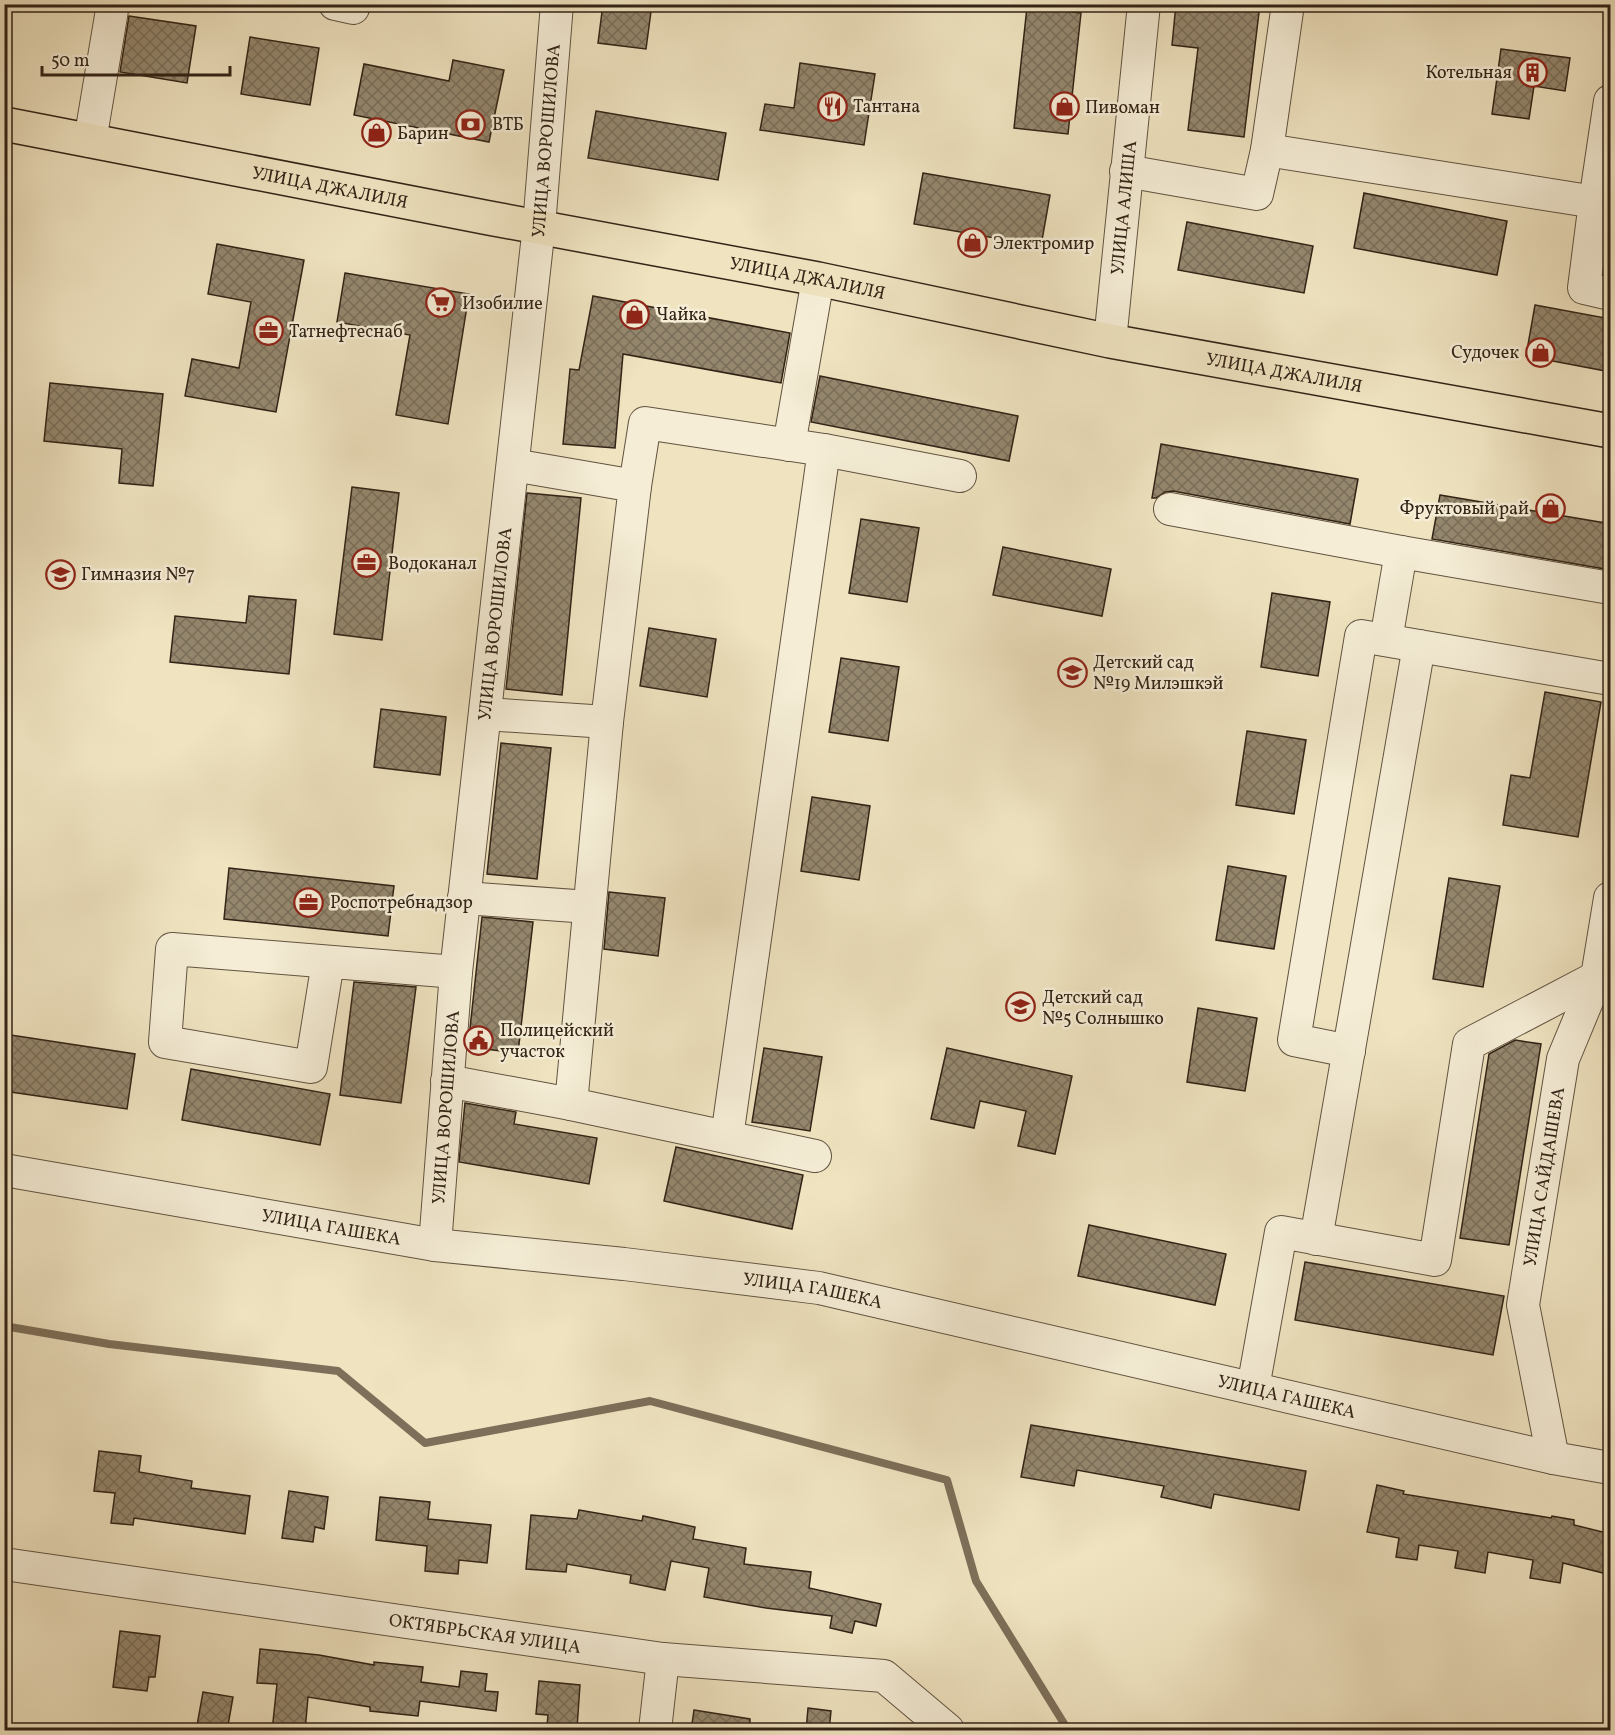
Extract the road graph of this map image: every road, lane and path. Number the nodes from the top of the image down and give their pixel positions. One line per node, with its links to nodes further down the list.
1 (113, 4): 7 (street)
2 (557, 4): 11 (street, УЛИЦА ВОРОШИЛОВА)
3 (1144, 4): 9 (street, УЛИЦА АЛИША)
4 (1288, 4): 8 (street)
5 (1611, 101): 10 (street)
6 (4, 124): 7 (main road, УЛИЦА ДЖАЛИЛЯ)
7 (90, 141): 11 (main road, УЛИЦА ДЖАЛИЛЯ)
8 (1267, 150): 9 (street); 10 (street)
9 (1126, 171): 14 (street, УЛИЦА АЛИША)
10 (1599, 223): 13 (street)
11 (539, 226): 12 (main road, УЛИЦА ДЖАЛИЛЯ); 18 (street, УЛИЦА ВОРОШИЛОВА)
12 (818, 279): 14 (main road, УЛИЦА ДЖАЛИЛЯ); 16 (street)
13 (1611, 294)
14 (1110, 341): 15 (main road, УЛИЦА ДЖАЛИЛЯ)
15 (1611, 431)
16 (789, 445): 17 (street); 20 (street)
17 (824, 450): 19 (street); 38 (street)
18 (513, 465): 20 (street); 27 (street, УЛИЦА ВОРОШИЛОВА)
19 (960, 476)
20 (635, 486): 28 (street)
21 (1170, 509): 22 (street)
22 (1401, 552): 23 (street); 24 (street)
23 (1611, 588)
24 (1386, 640): 25 (street); 35 (street)
25 (1419, 646): 26 (street); 35 (street)
26 (1611, 679)
27 (485, 714): 28 (street); 29 (street, УЛИЦА ВОРОШИЛОВА)
28 (607, 722): 31 (street)
29 (464, 898): 31 (street); 33 (street, УЛИЦА ВОРОШИЛОВА)
30 (1611, 898): 34 (street, УЛИЦА САЙДАШЕВА)
31 (589, 908): 37 (street)
32 (328, 962): 32 (street); 33 (street)
33 (456, 972): 36 (street, УЛИЦА ВОРОШИЛОВА)
34 (1604, 978): 41 (street); 44 (street, УЛИЦА САЙДАШЕВА)
35 (1349, 1051): 41 (street)
36 (447, 1080): 37 (street); 42 (street, УЛИЦА ВОРОШИЛОВА)
37 (571, 1104): 38 (street)
38 (727, 1137): 39 (street)
39 (815, 1156)
40 (4, 1170): 42 (street, УЛИЦА ГАШЕКА)
41 (1316, 1239): 43 (street)
42 (435, 1245): 43 (street, УЛИЦА ГАШЕКА)
43 (1253, 1388): 44 (street, УЛИЦА ГАШЕКА)
44 (1553, 1458): 45 (street, УЛИЦА ГАШЕКА)
45 (1611, 1468)
46 (4, 1564): 47 (street, ОКТЯБРЬСКАЯ УЛИЦА)
47 (663, 1659): 48 (street); 49 (street, ОКТЯБРЬСКАЯ УЛИЦА)
48 (655, 1731)
49 (948, 1731)

